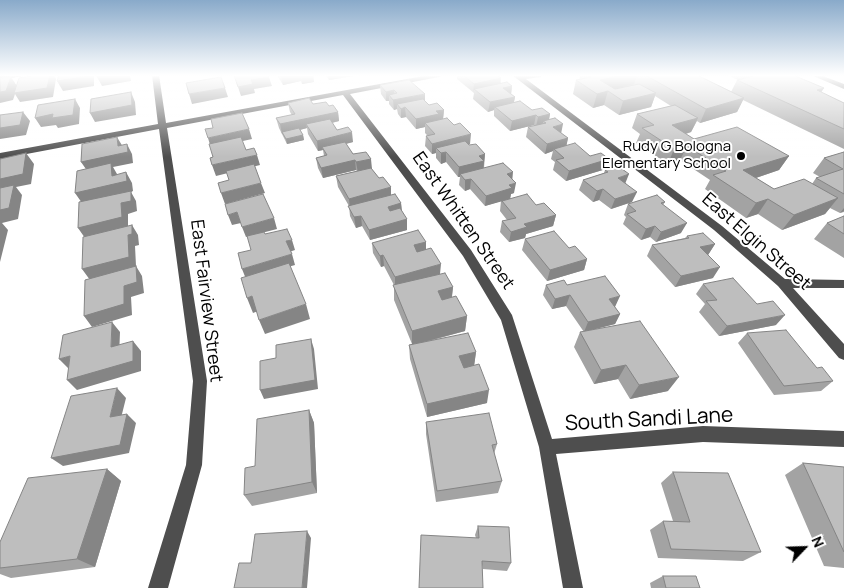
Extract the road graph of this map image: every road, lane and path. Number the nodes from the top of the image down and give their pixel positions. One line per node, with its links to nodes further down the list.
1 (159, 102): 5 (street, East Fairview Street)
2 (290, 102): 5 (street)
3 (354, 102): 11 (street, East Whitten Street)
4 (554, 102): 7 (street, East Elgin Street)
5 (163, 126): 6 (street); 12 (street, East Fairview Street)
6 (0, 156)
7 (782, 283): 8 (street); 9 (street, East Elgin Street)
8 (844, 284)
9 (844, 354)
10 (844, 440): 11 (street, South Sandi Lane)
11 (547, 447): 13 (street, East Whitten Street)
12 (158, 588)
13 (573, 588)

